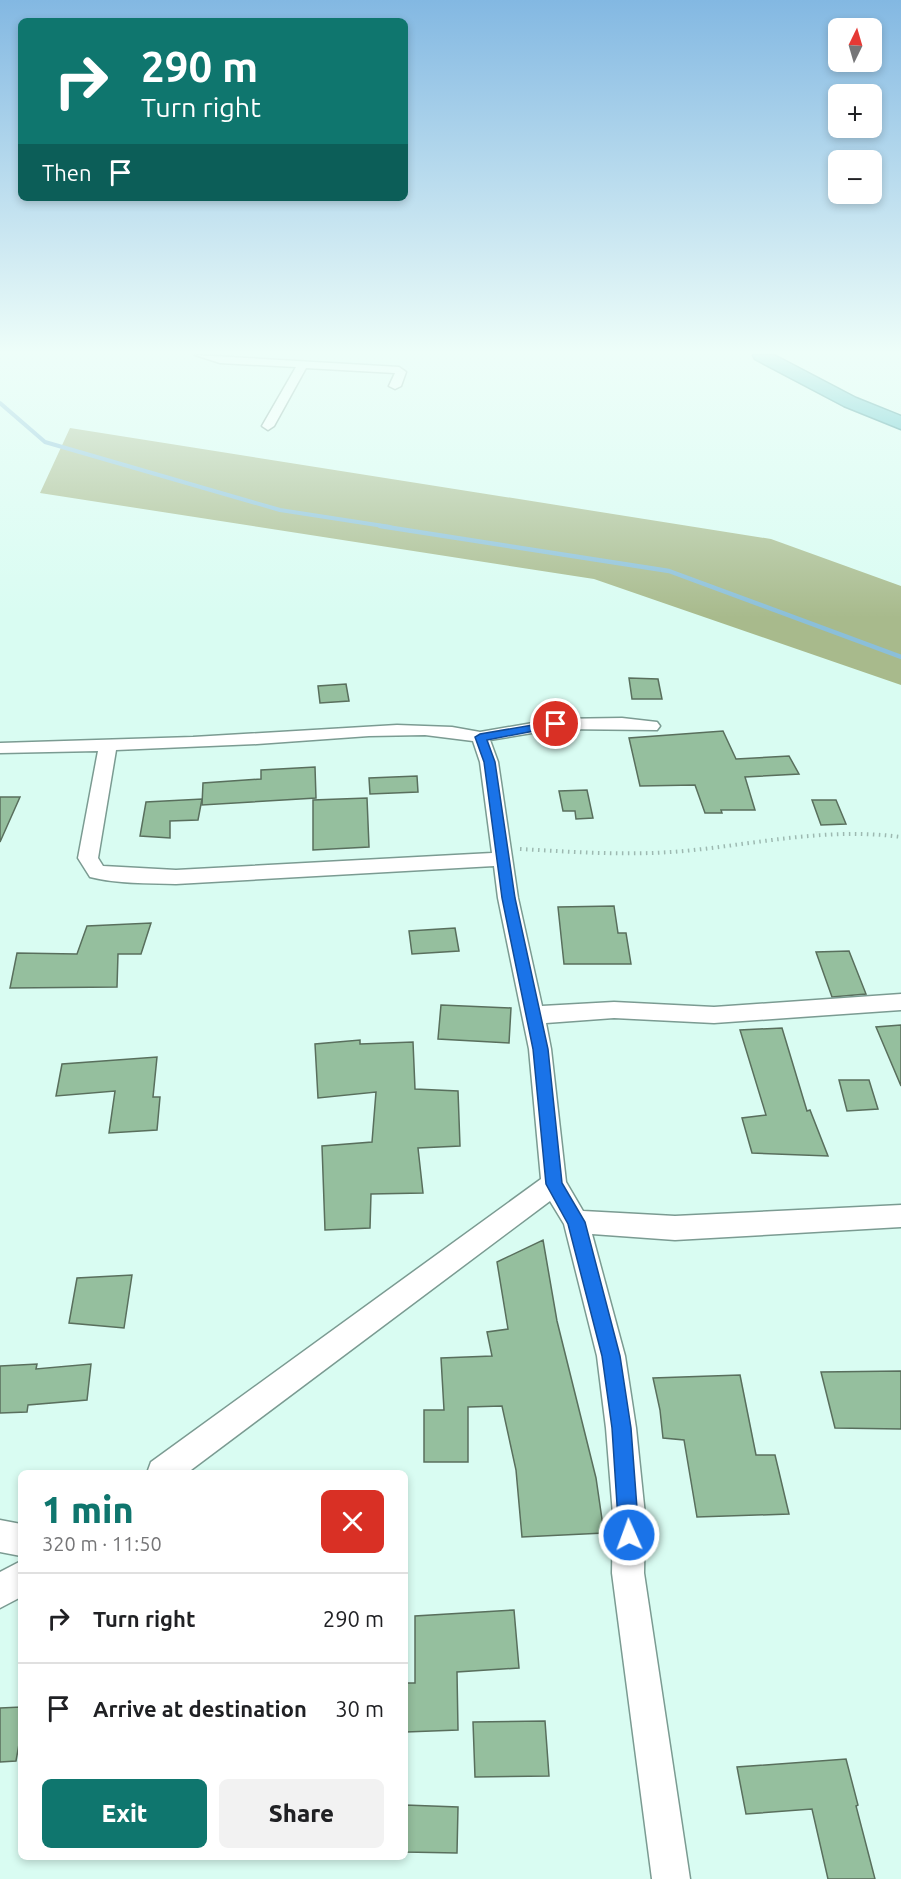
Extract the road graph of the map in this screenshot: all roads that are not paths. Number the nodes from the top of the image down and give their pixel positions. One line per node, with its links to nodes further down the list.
1 (651, 726): 2 (street)
2 (480, 737): 3 (street); 5 (street)
3 (108, 744): 4 (street); 5 (street)
4 (0, 748)
5 (503, 854): 7 (street)
6 (901, 1002): 7 (street)
7 (533, 1015): 8 (street)
8 (554, 1184): 10 (street); 11 (street)
9 (901, 1216): 10 (street)
10 (576, 1222): 16 (street)
11 (166, 1470)
12 (0, 1536): 13 (street)
13 (18, 1539)
14 (18, 1579): 15 (street)
15 (0, 1592)
16 (671, 1879)

